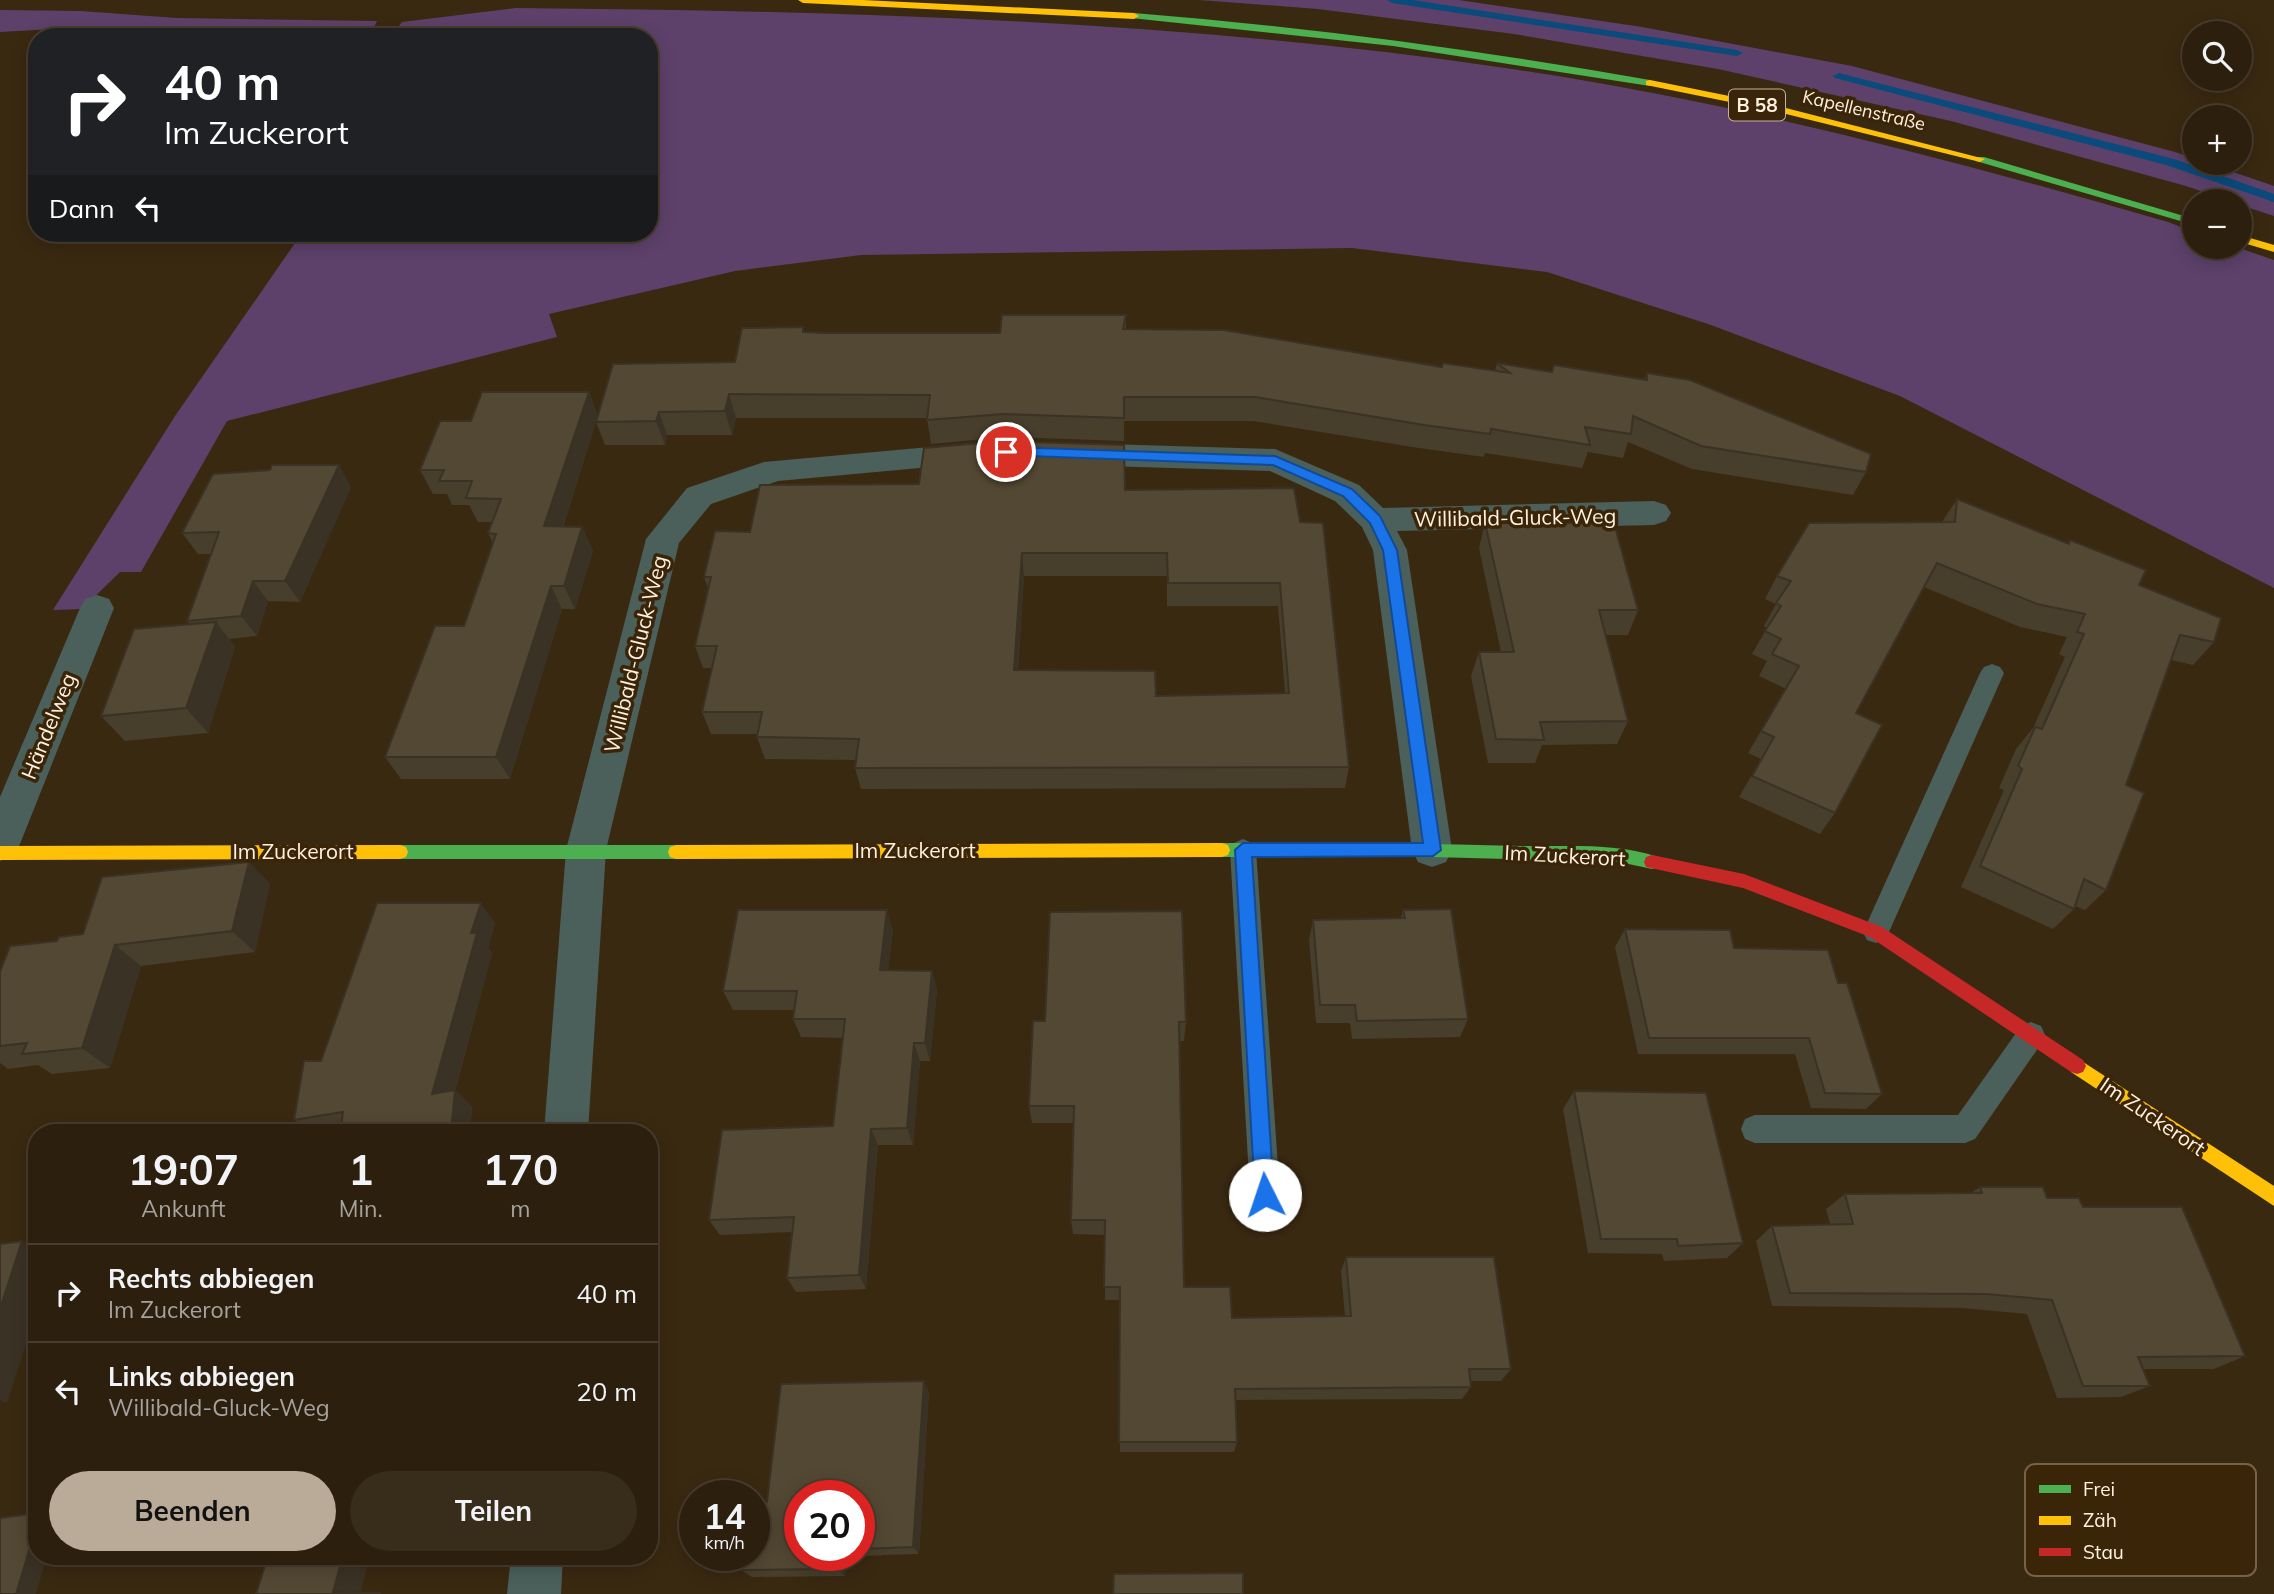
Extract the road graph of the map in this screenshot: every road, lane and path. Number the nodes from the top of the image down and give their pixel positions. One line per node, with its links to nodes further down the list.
1 (803, 0): 2 (street, Kapellenstraße / B 58)
2 (2182, 218)
3 (2252, 242): 4 (street)
4 (2274, 249)
5 (1006, 452): 12 (street, Willibald-Gluck-Weg)
6 (1046, 453): 8 (street, Willibald-Gluck-Weg)
7 (1654, 513): 8 (street, Willibald-Gluck-Weg)
8 (1375, 520): 14 (street, Willibald-Gluck-Weg)
9 (97, 608): 11 (street, Händelweg)
10 (1992, 673): 16 (lane)
11 (0, 844)
12 (586, 850): 13 (street, Im Zuckerort); 15 (street, Im Zuckerort); 18 (street)
13 (1243, 850): 14 (street, Im Zuckerort); 20 (lane)
14 (1433, 850): 16 (street, Im Zuckerort)
15 (0, 853)
16 (1876, 932): 17 (street, Im Zuckerort)
17 (2031, 1035): 19 (lane); 21 (street, Im Zuckerort)
18 (567, 1124)
19 (1755, 1129)
20 (1265, 1195)
21 (2274, 1197)
22 (536, 1565): 23 (street)
23 (534, 1594)

